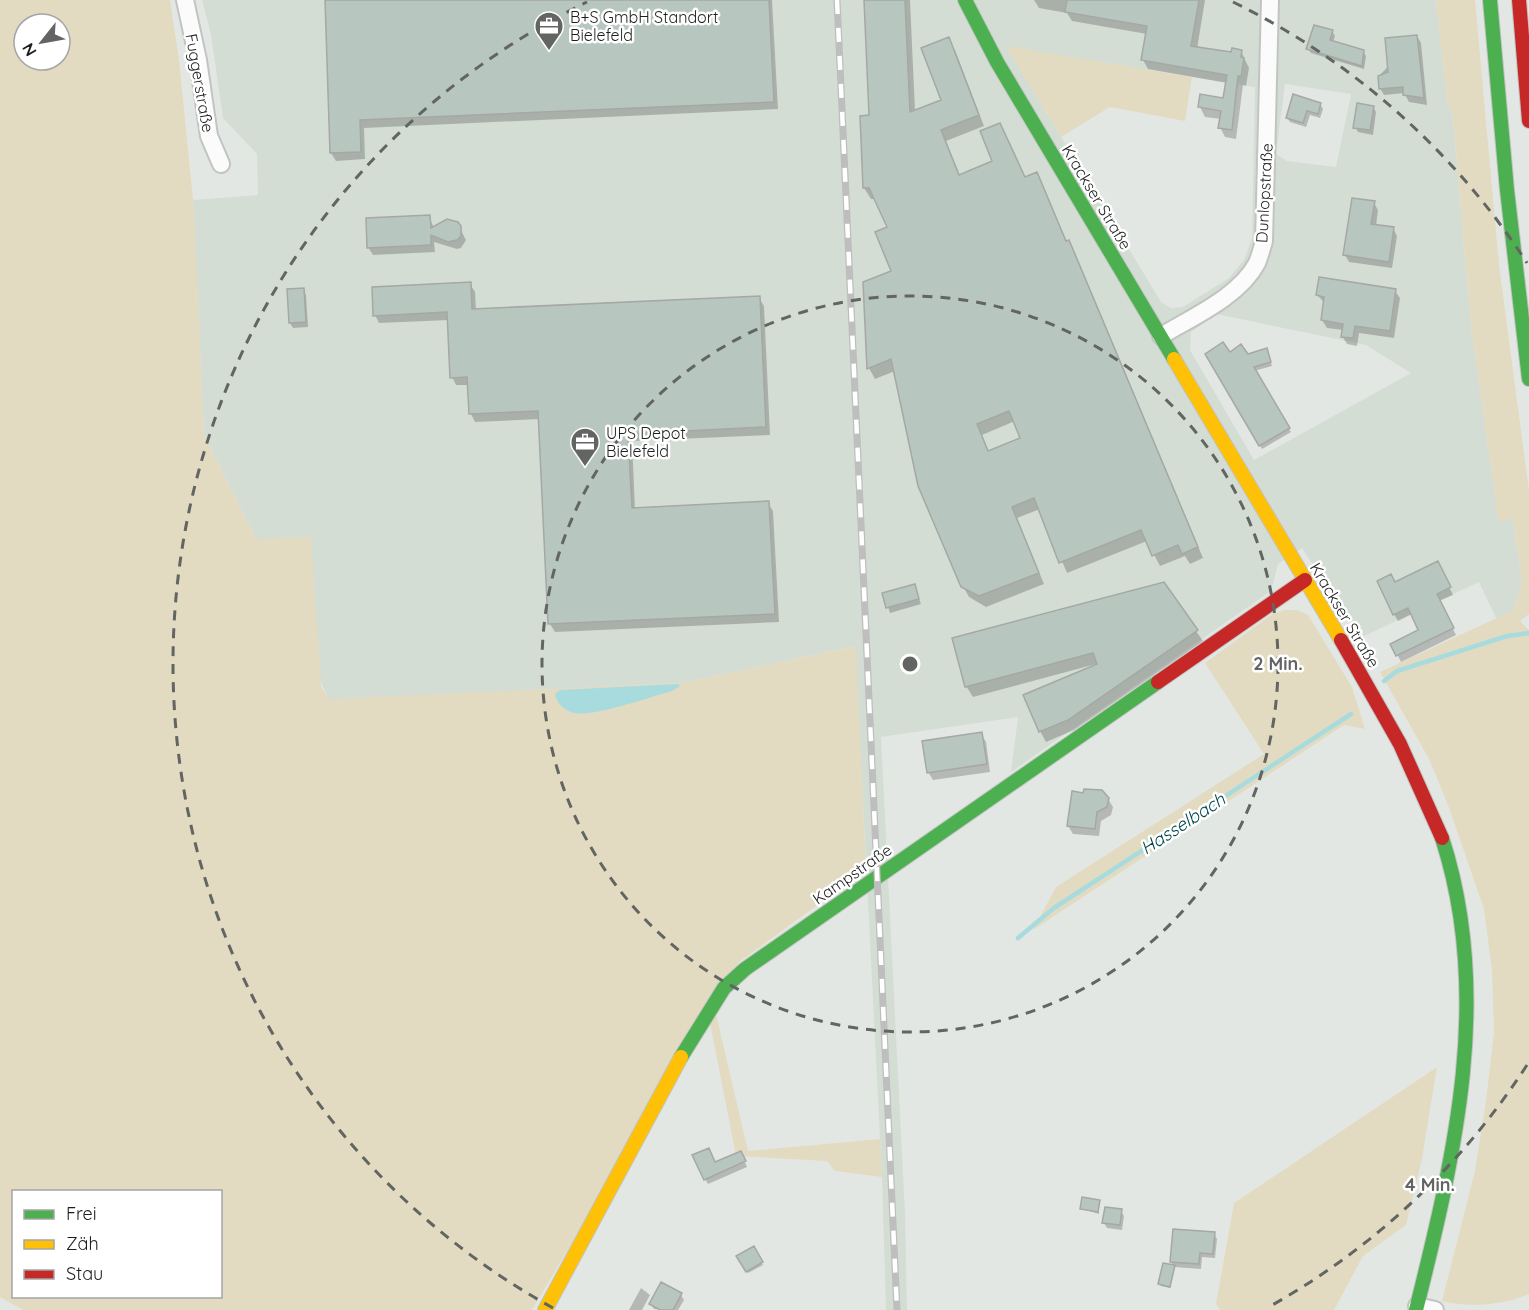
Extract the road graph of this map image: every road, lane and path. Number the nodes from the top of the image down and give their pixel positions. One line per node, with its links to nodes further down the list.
1 (185, 0): 7 (street, Fuggerstraße)
2 (965, 0): 8 (main road, Krackser Straße)
3 (1270, 0): 8 (street, Dunlopstraße)
4 (1490, 0): 9 (main road)
5 (1519, 0): 6 (main road)
6 (1529, 121)
7 (221, 164)
8 (1161, 336): 10 (main road, Krackser Straße)
9 (1529, 379)
10 (1305, 580): 11 (main road, Krackser Straße); 12 (main road, Kampstraße)
11 (1416, 1308): 13 (street)
12 (545, 1310)
13 (1435, 1310)

